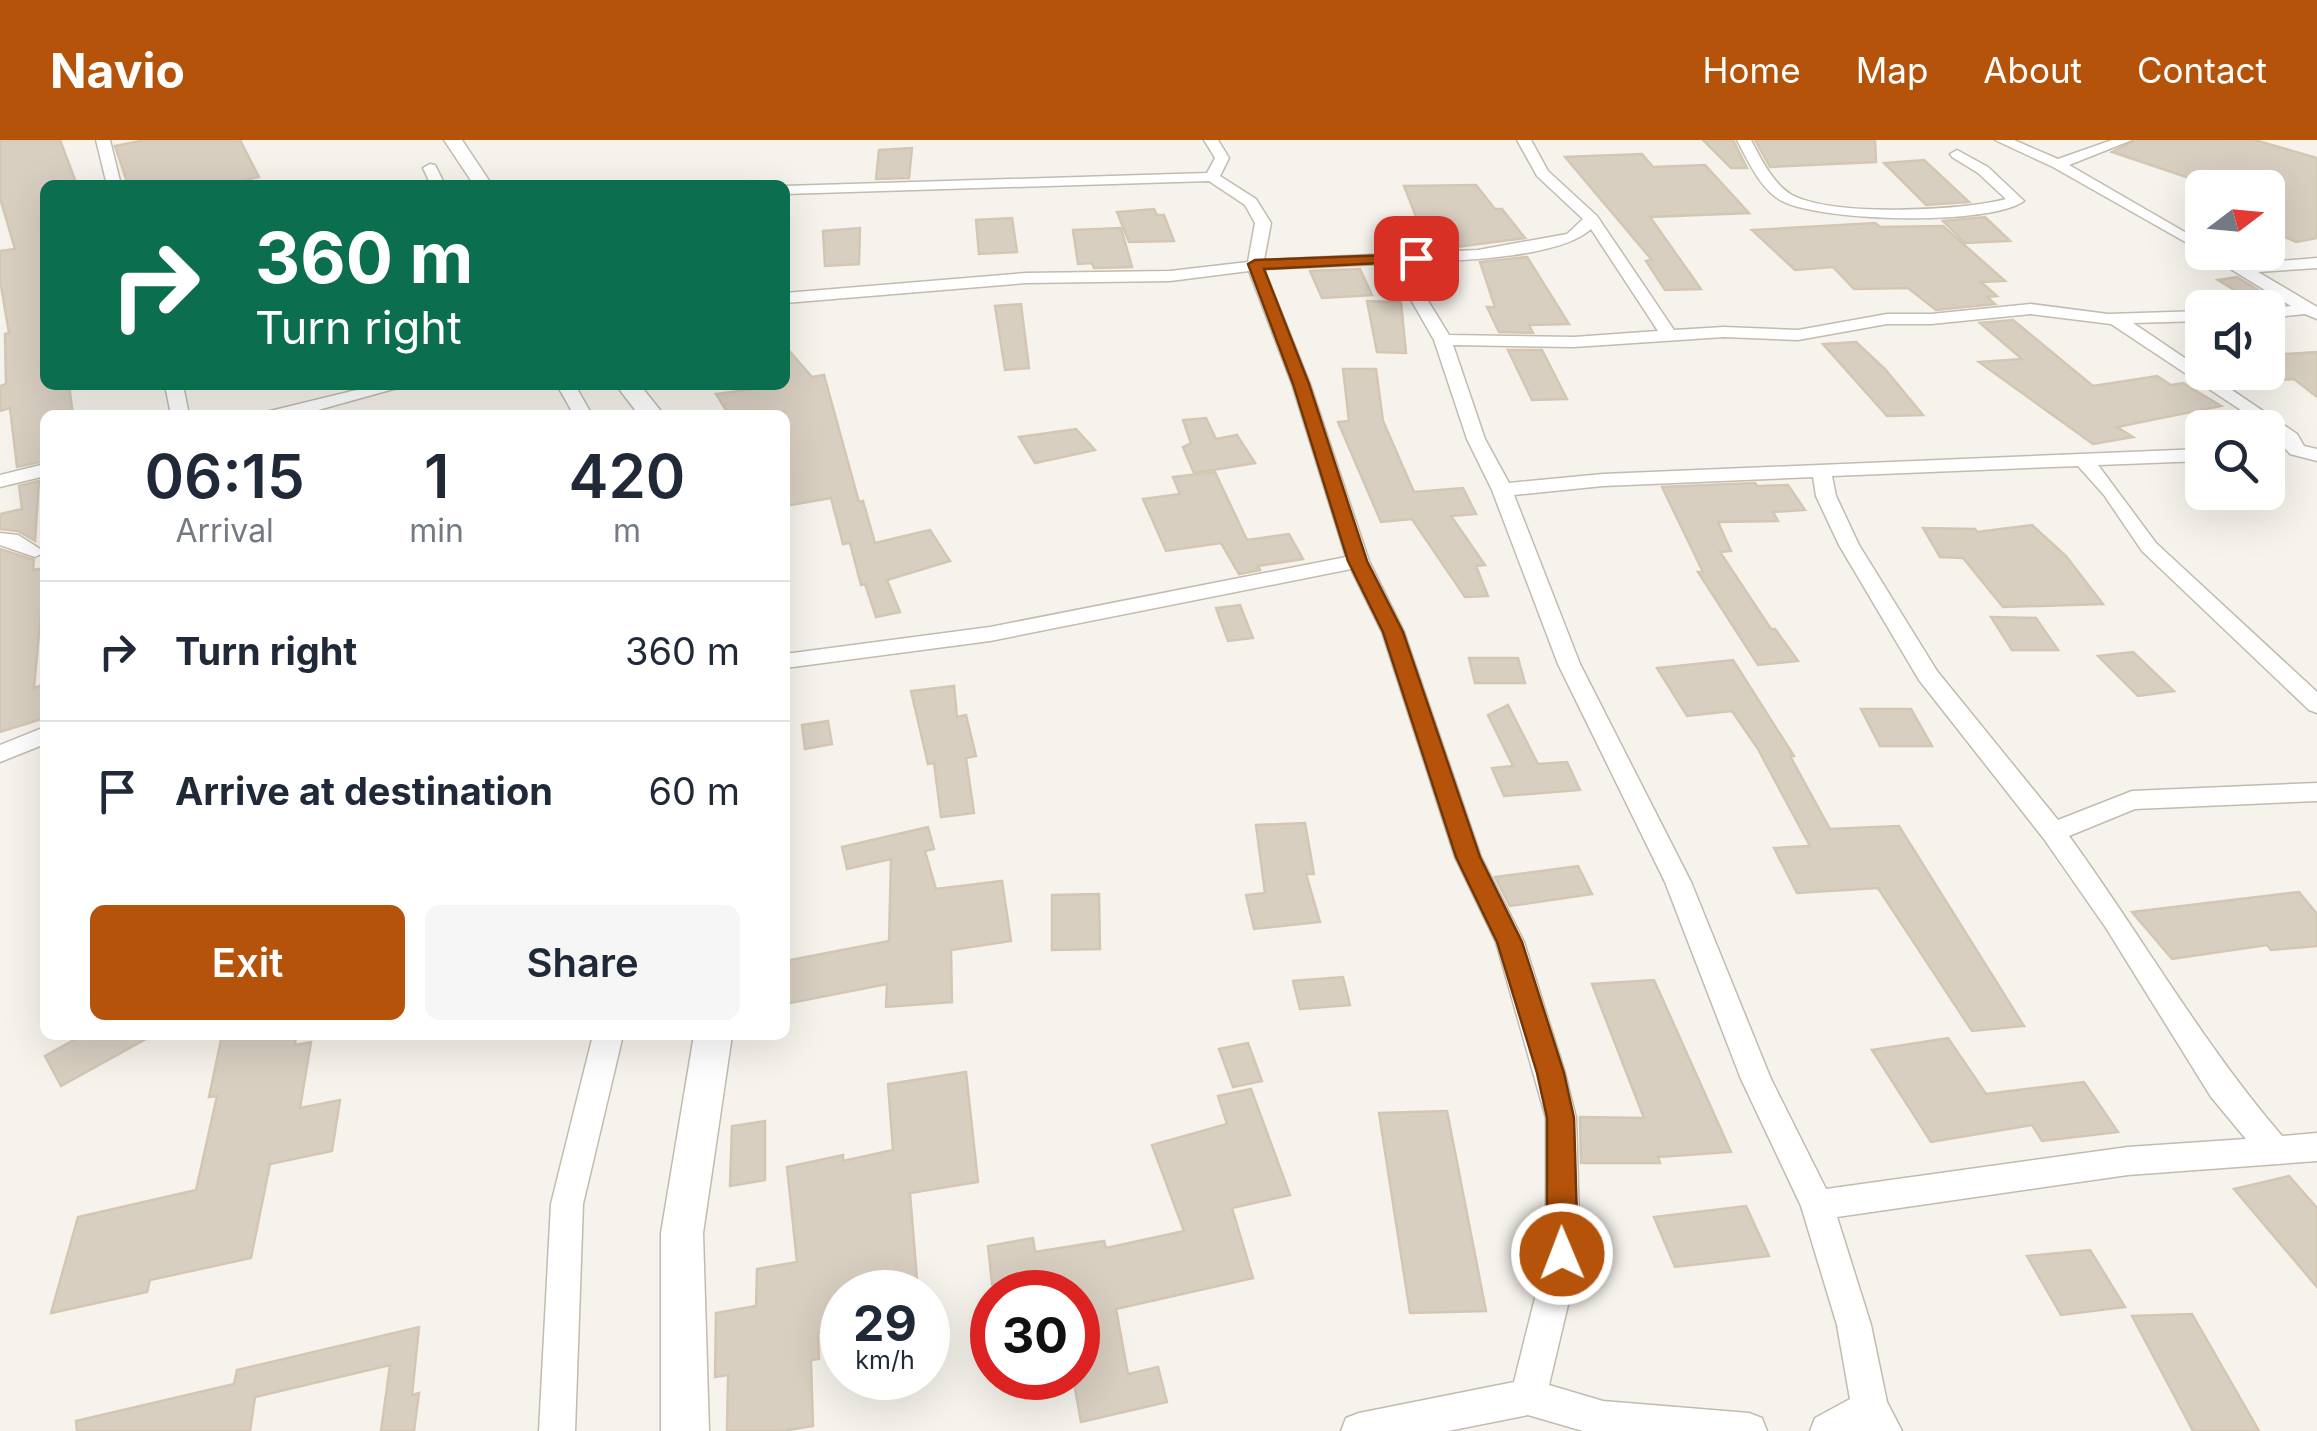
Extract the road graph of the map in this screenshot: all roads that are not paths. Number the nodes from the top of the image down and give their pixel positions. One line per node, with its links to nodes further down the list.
1 (102, 140): 12 (street)
2 (454, 140): 14 (street)
3 (1212, 140): 11 (street)
4 (1524, 140): 16 (street)
5 (1744, 140): 8 (street)
6 (2002, 140): 9 (street)
7 (2125, 140): 9 (street)
8 (1957, 154)
9 (2058, 164): 17 (street)
10 (430, 168): 13 (street)
11 (1212, 177): 15 (street); 20 (street)
12 (113, 180)
13 (436, 180)
14 (480, 180)
15 (790, 190)
16 (1592, 218): 18 (street); 28 (street)
17 (2185, 238)
18 (1385, 260): 20 (street); 29 (street)
19 (2317, 263): 21 (street)
20 (1255, 264): 23 (street); 44 (street)
21 (2285, 265)
22 (2242, 270): 24 (street)
23 (790, 298)
24 (2312, 311): 25 (street)
25 (2285, 312)
26 (2185, 316): 27 (street)
27 (2114, 318): 28 (street); 34 (street)
28 (1668, 334): 29 (street)
29 (1443, 340): 41 (street)
30 (378, 390): 32 (street)
31 (632, 390): 33 (street)
32 (296, 410)
33 (648, 410)
34 (2310, 451): 35 (street)
35 (2285, 452)
36 (2185, 456): 37 (street)
37 (2084, 462): 38 (street); 46 (street)
38 (1821, 470): 41 (street); 50 (street)
39 (40, 471): 40 (street)
40 (0, 481)
41 (1502, 490): 55 (street)
42 (0, 539): 43 (street)
43 (34, 551)
44 (1358, 561): 45 (street); 56 (street)
45 (790, 660)
46 (2317, 705)
47 (40, 737): 48 (street)
48 (0, 754)
49 (2317, 792): 50 (street)
50 (2054, 832): 54 (street)
51 (607, 1040): 58 (street)
52 (712, 1040): 59 (street)
53 (2317, 1146): 54 (street)
54 (2276, 1152): 55 (street)
55 (1817, 1205): 57 (street)
56 (1528, 1398): 60 (street); 61 (street)
57 (1877, 1419): 62 (street)
58 (557, 1431)
59 (684, 1431)
60 (1359, 1431)
61 (1750, 1431)
62 (1828, 1431)

